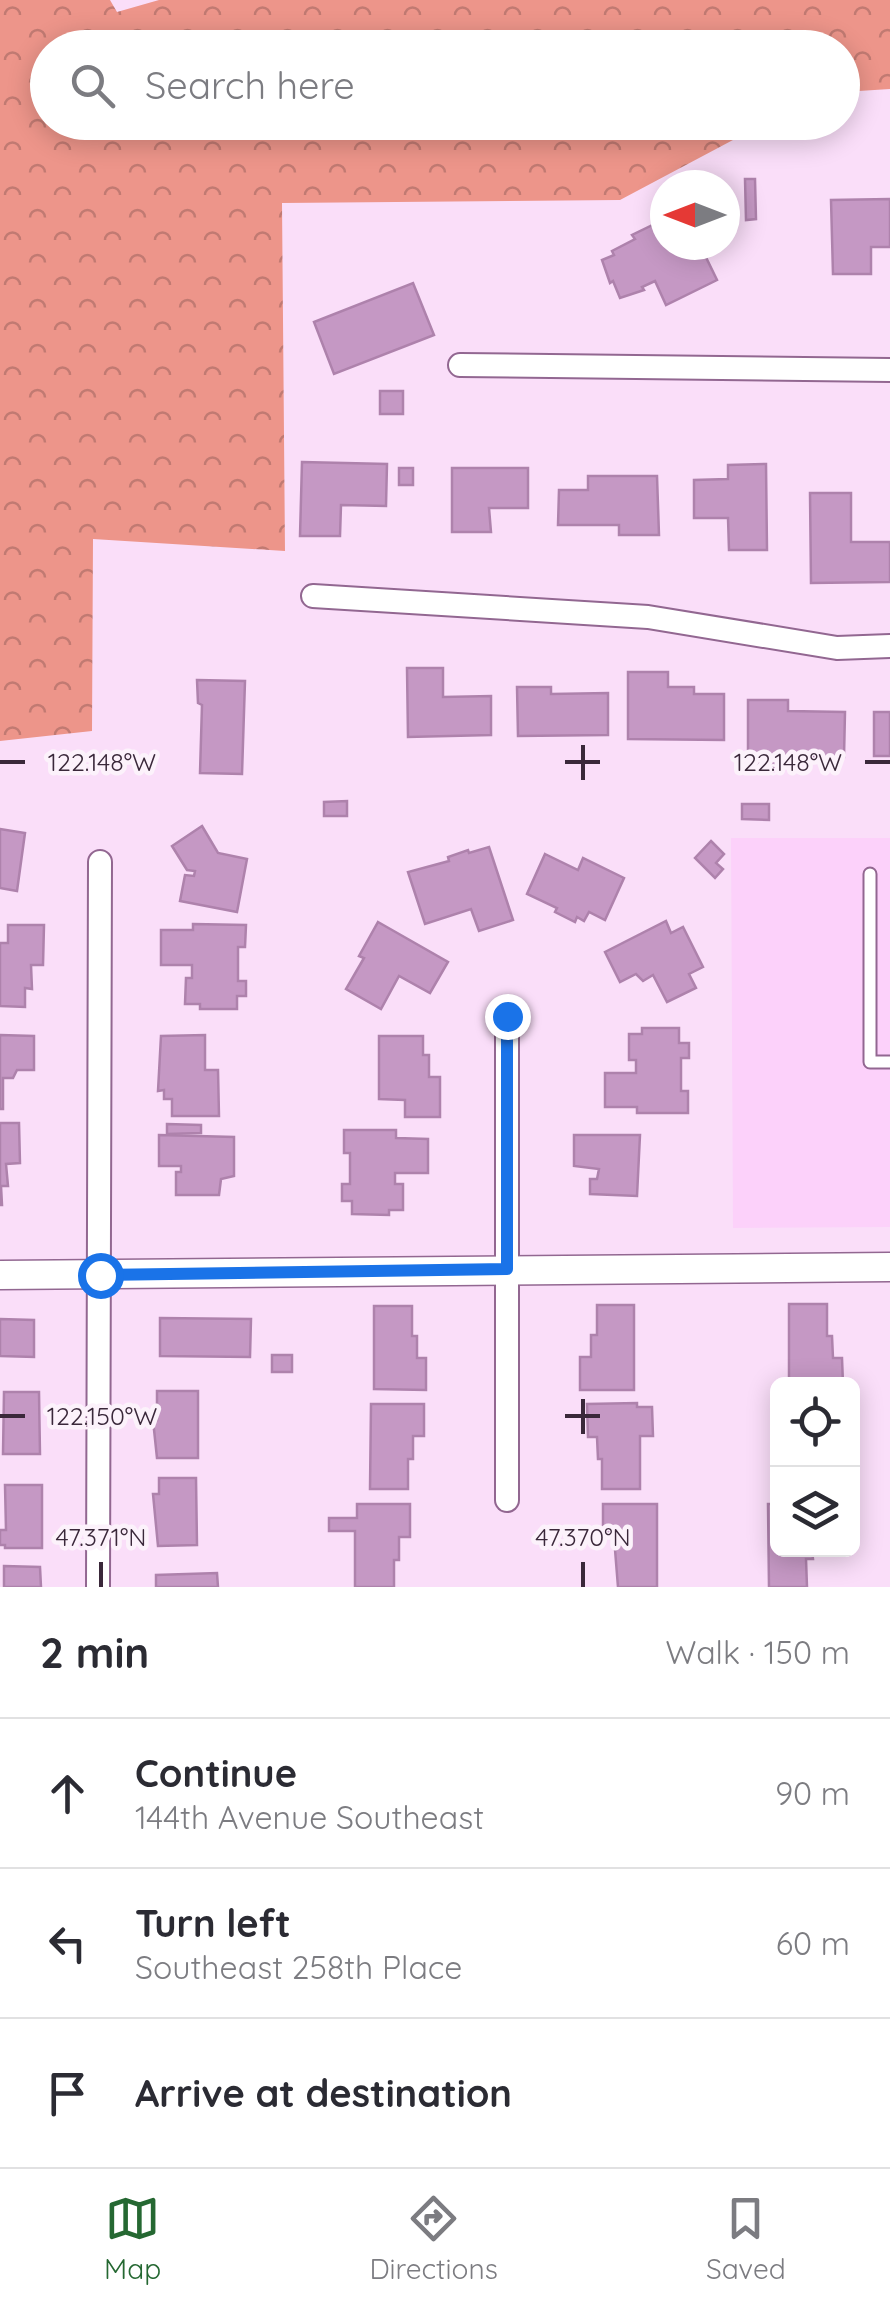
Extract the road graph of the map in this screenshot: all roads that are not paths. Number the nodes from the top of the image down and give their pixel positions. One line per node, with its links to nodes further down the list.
1 (460, 365): 2 (street)
2 (890, 370)
3 (313, 596): 4 (street)
4 (890, 646)
5 (100, 862): 12 (street)
6 (870, 874): 8 (lane)
7 (507, 1016): 10 (street)
8 (890, 1062)
9 (890, 1267): 10 (street)
10 (507, 1269): 12 (street); 13 (street)
11 (0, 1275): 12 (street)
12 (100, 1275): 14 (street)
13 (507, 1500)
14 (98, 1587)

